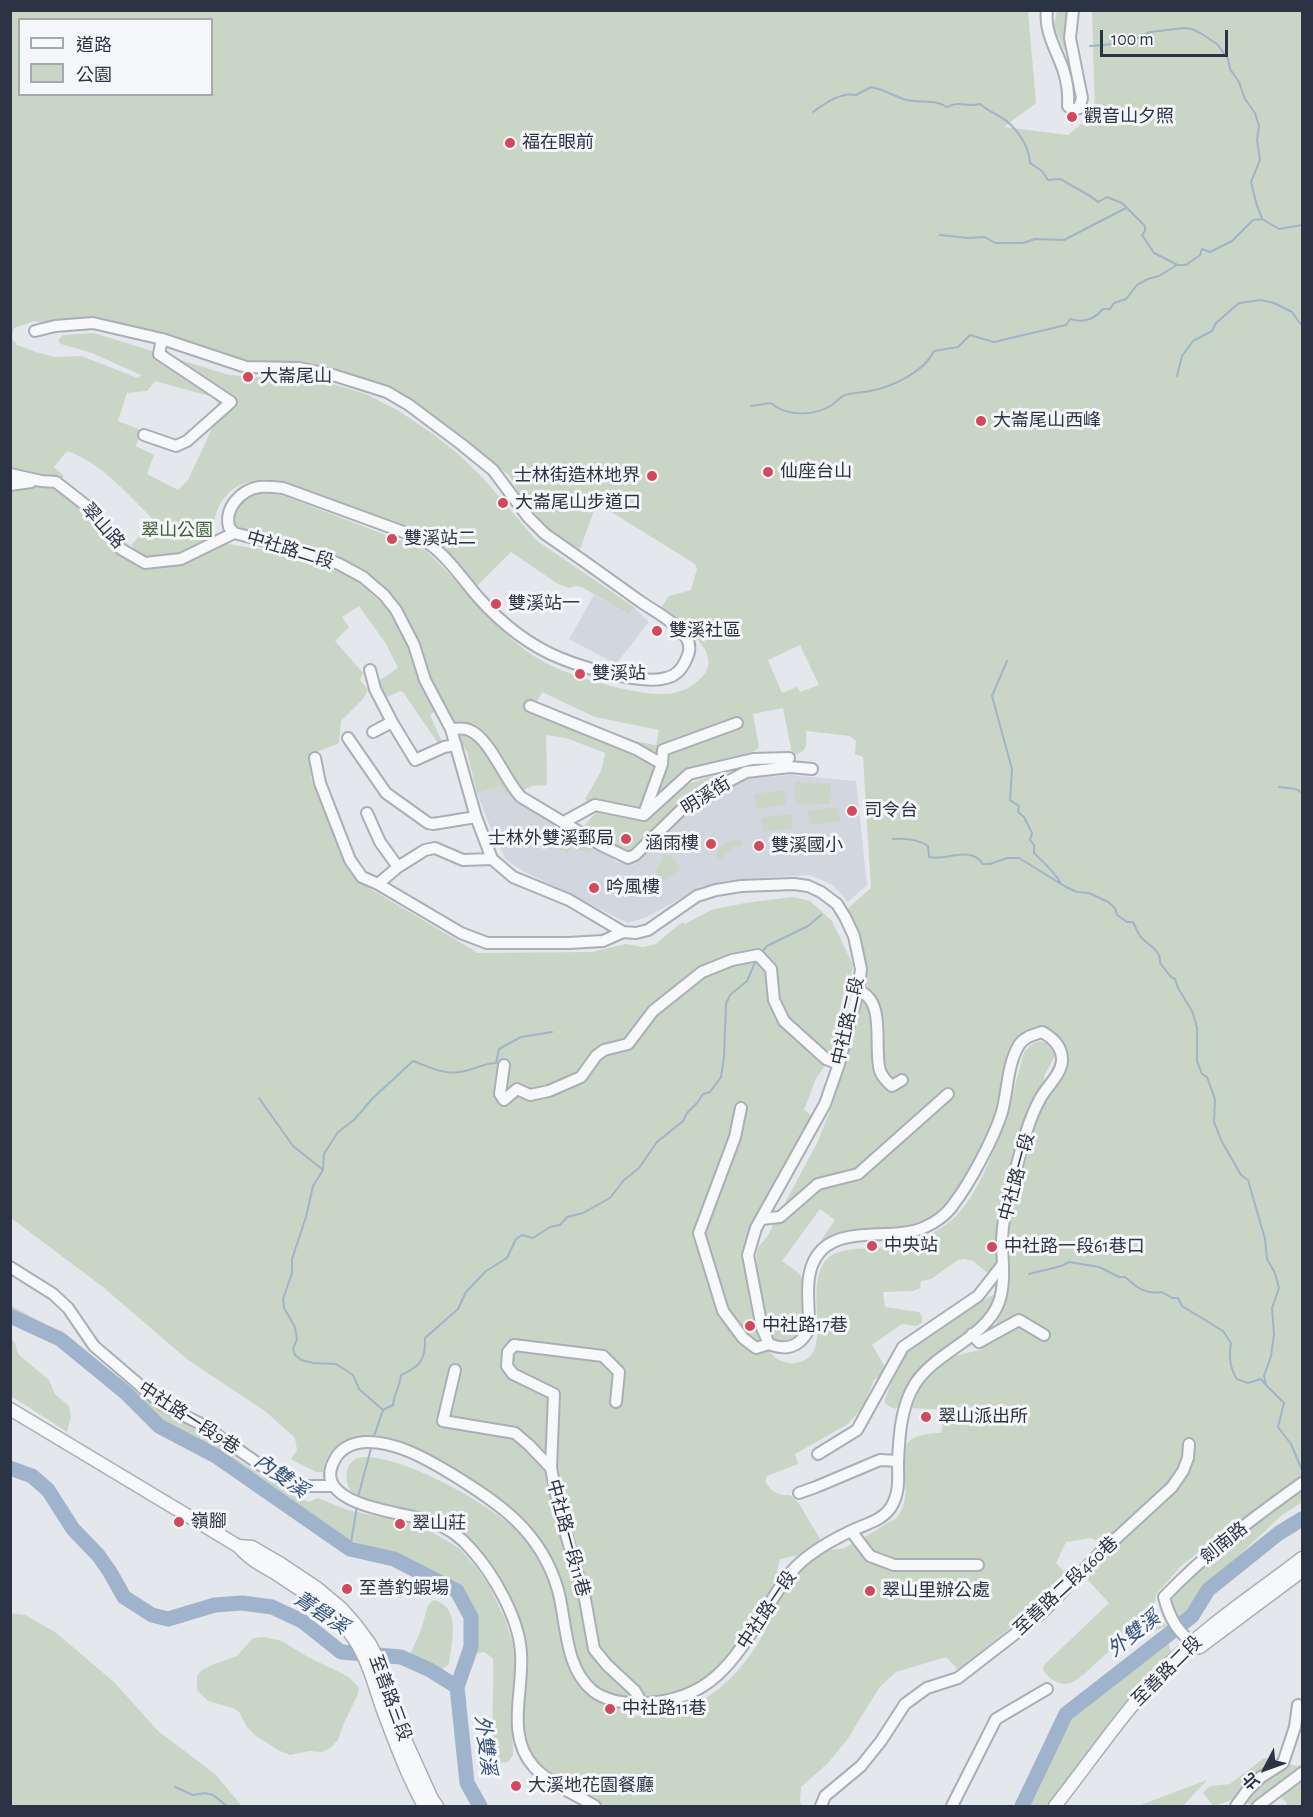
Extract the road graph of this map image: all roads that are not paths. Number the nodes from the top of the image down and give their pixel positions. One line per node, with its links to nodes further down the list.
1 (1047, 10): 2 (street)
2 (1073, 10)
3 (35, 331): 4 (street, 中社路二段)
4 (162, 339): 5 (street); 9 (street, 中社路二段)
5 (144, 435)
6 (10, 474): 7 (street, 翠山路)
7 (41, 481): 8 (street); 9 (street, 翠山路)
8 (10, 485)
9 (234, 533): 14 (street, 中社路二段)
10 (370, 670): 12 (street)
11 (530, 706): 20 (street)
12 (392, 722): 15 (street); 17 (street)
13 (737, 723): 20 (street)
14 (451, 729): 17 (street, 中社路二段); 25 (street, 明溪街)
15 (373, 732)
16 (348, 738): 24 (street)
17 (456, 745): 24 (street, 中社路二段)
18 (315, 758): 28 (street)
19 (789, 758): 23 (street)
20 (662, 764): 23 (street)
21 (812, 769): 25 (street, 明溪街)
22 (368, 813): 27 (street)
23 (644, 814): 25 (street)
24 (476, 817): 26 (street, 中社路二段)
25 (564, 822)
26 (492, 859): 27 (street); 29 (street, 中社路二段)
27 (398, 867): 28 (street)
28 (378, 884): 29 (street)
29 (623, 932): 30 (street, 中社路二段)
30 (858, 991): 31 (street, 中社路二段); 33 (street)
31 (839, 1064): 32 (street); 36 (street, 中社路二段)
32 (504, 1065)
33 (902, 1080)
34 (948, 1094): 36 (street)
35 (741, 1108): 41 (street)
36 (761, 1219): 41 (street, 中社路二段)
37 (1003, 1264): 39 (street, 中社路一段); 41 (street, 中社路一段); 46 (street)
38 (10, 1267): 50 (street, 中社路一段9巷)
39 (972, 1334): 40 (street); 47 (street, 中社路一段)
40 (1044, 1335)
41 (769, 1344)
42 (455, 1371): 48 (street)
43 (616, 1402): 48 (street, 中社路一段11巷)
44 (10, 1409): 57 (street, 至善路三段)
45 (1189, 1444): 65 (street, 至善路二段460巷)
46 (818, 1454)
47 (898, 1461): 51 (street); 52 (street, 中社路一段)
48 (550, 1468): 59 (street, 中社路一段11巷)
49 (1302, 1483): 56 (street, 劍南路)
50 (333, 1486): 59 (street, 中社路一段); 64 (street)
51 (799, 1493)
52 (851, 1531): 54 (street); 59 (street, 中社路一段)
53 (1302, 1558): 56 (street, 至善路二段)
54 (978, 1565)
55 (1302, 1571): 56 (street, 至善路二段)
56 (1192, 1643): 67 (street, 至善路二段); 68 (street, 至善路二段)
57 (376, 1667): 62 (street, 至善路三段); 63 (street, 至善路三段)
58 (1047, 1689): 66 (street)
59 (642, 1703)
60 (1298, 1705): 69 (street)
61 (1302, 1773): 70 (street)
62 (424, 1806)
63 (437, 1806)
64 (595, 1806)
65 (821, 1806)
66 (952, 1806)
67 (1055, 1806)
68 (1065, 1806)
69 (1236, 1806)
70 (1258, 1806)

